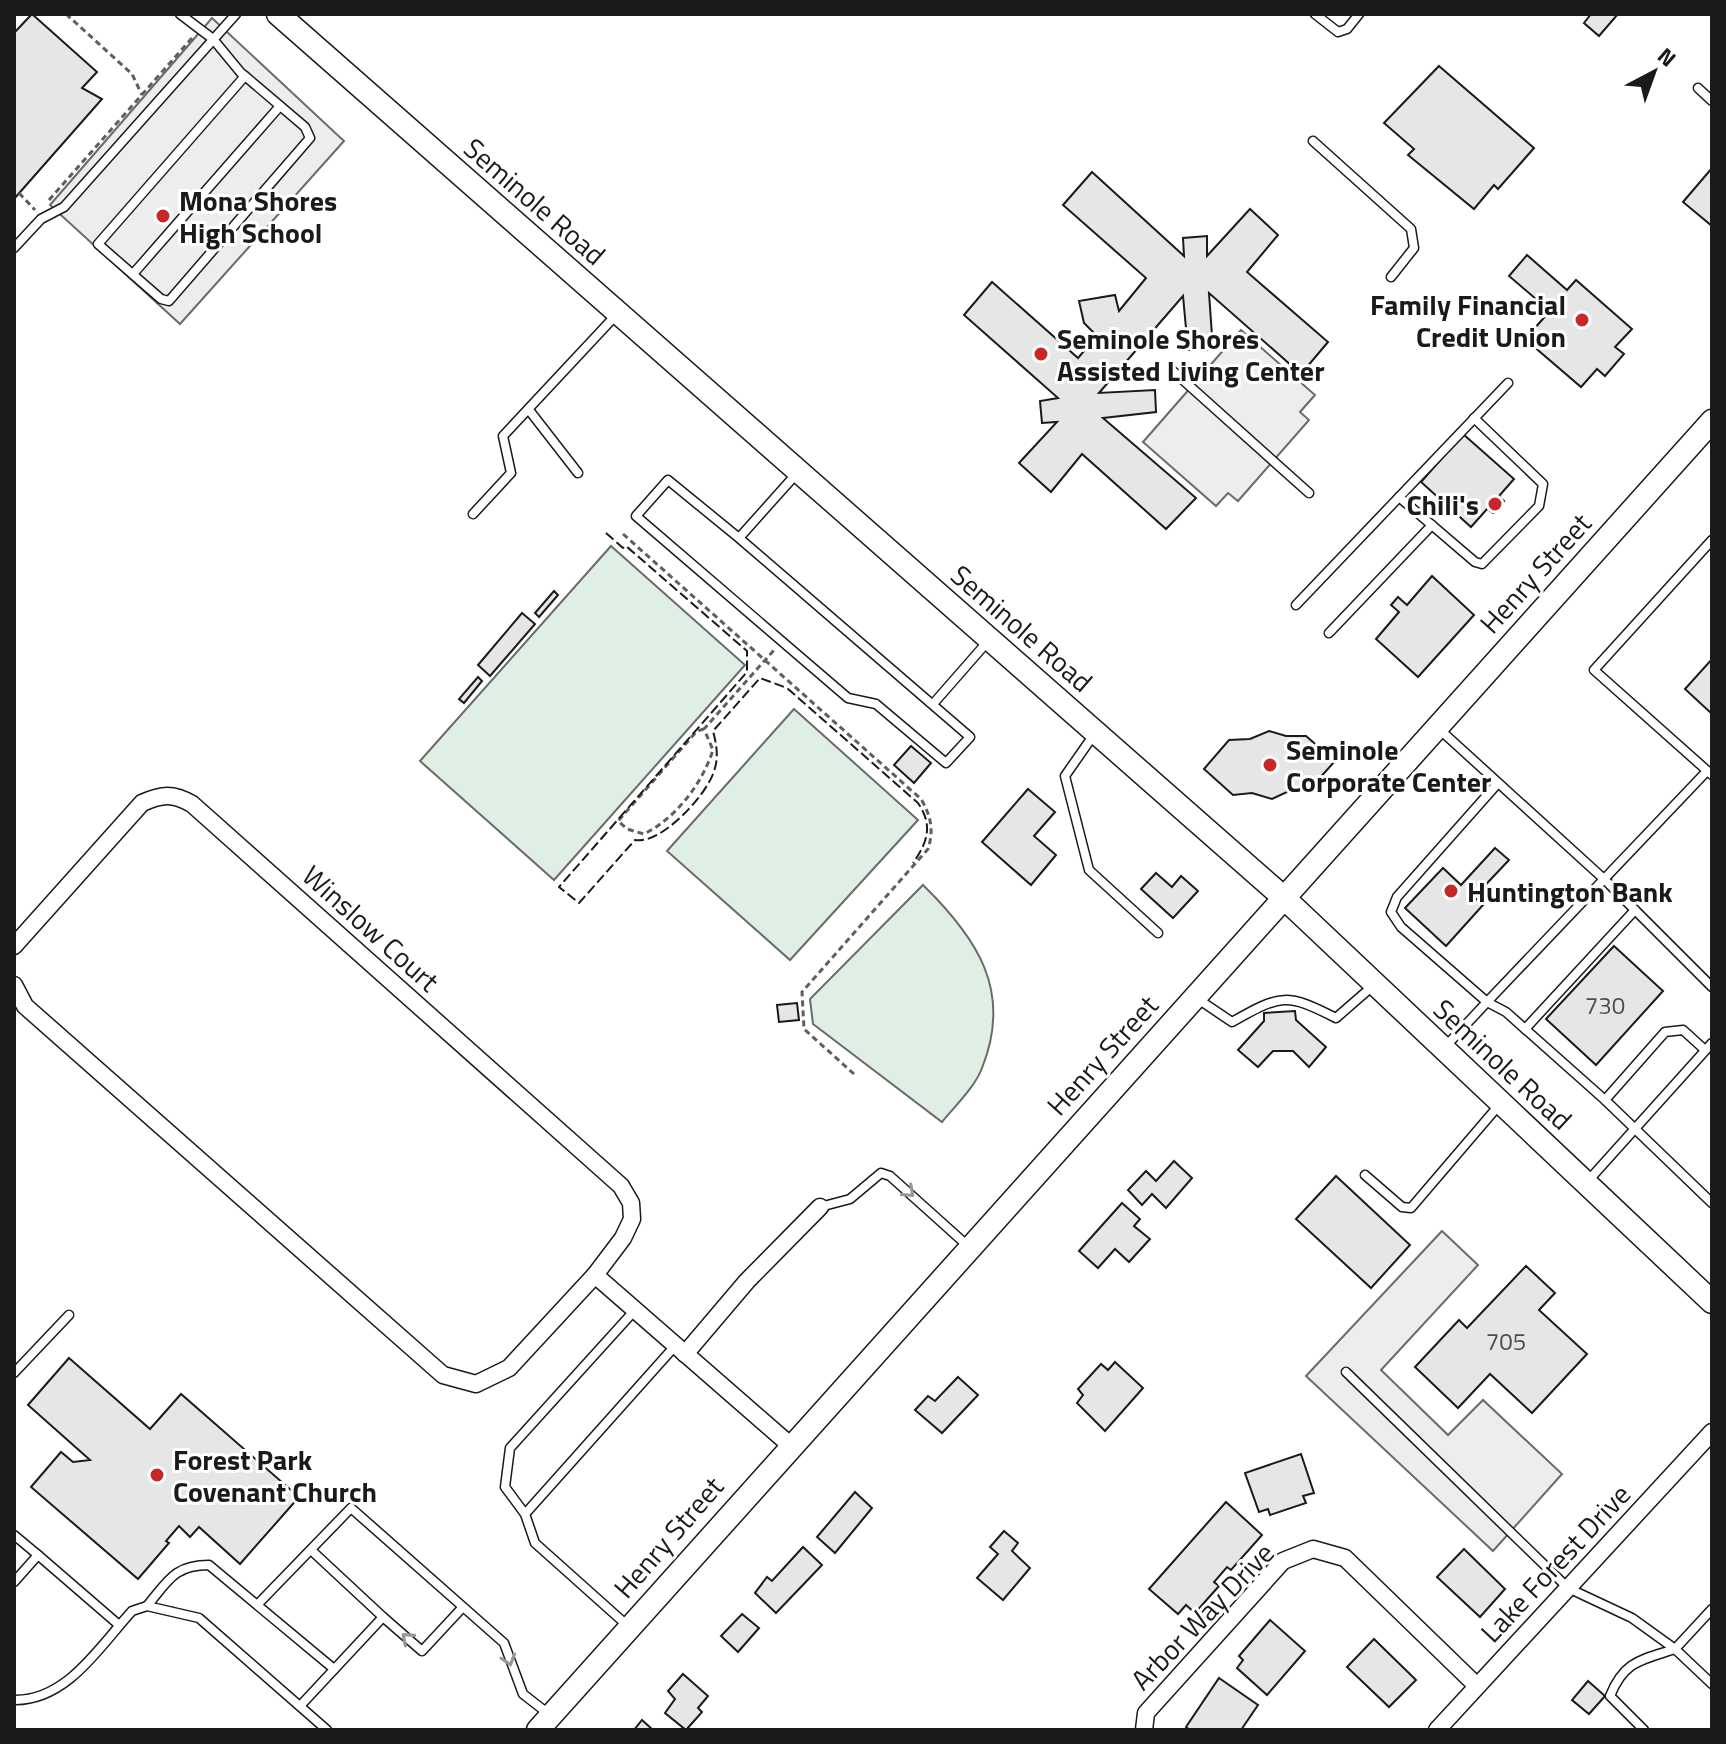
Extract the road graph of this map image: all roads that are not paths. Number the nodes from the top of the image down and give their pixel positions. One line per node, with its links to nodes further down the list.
1 (180, 14): 6 (lane)
2 (236, 14): 6 (lane)
3 (278, 14): 15 (street, Seminole Road)
4 (1315, 14): 5 (lane)
5 (1359, 14)
6 (213, 39): 7 (lane); 12 (lane)
7 (245, 76): 10 (lane); 13 (lane)
8 (1698, 88): 9 (lane)
9 (1712, 101)
10 (280, 106): 13 (lane); 13 (lane)
11 (1313, 141): 14 (lane)
12 (14, 248)
13 (133, 274)
14 (1391, 277)
15 (618, 313): 18 (lane); 21 (street, Seminole Road)
16 (1174, 372): 23 (lane)
17 (1508, 383): 19 (lane)
18 (529, 410): 22 (lane); 25 (lane)
19 (1474, 418): 24 (lane); 26 (lane)
20 (1712, 421): 33 (street, Henry Street)
21 (798, 471): 27 (lane); 31 (street, Seminole Road)
22 (578, 473)
23 (1309, 493)
24 (1399, 497): 26 (lane); 29 (lane)
25 (473, 514)
26 (1432, 525): 30 (lane)
27 (739, 538): 32 (lane); 32 (lane)
28 (1712, 540): 35 (lane)
29 (1296, 605)
30 (1329, 633)
31 (990, 639): 32 (lane); 34 (street, Seminole Road)
32 (933, 704)
33 (1437, 727): 36 (lane); 38 (street, Henry Street)
34 (1096, 732): 38 (street, Seminole Road); 40 (lane)
35 (1710, 773): 37 (lane)
36 (1498, 783): 37 (lane); 46 (lane)
37 (1605, 880): 39 (lane); 46 (lane)
38 (1283, 897): 42 (street, Seminole Road); 45 (street, Henry Street)
39 (1635, 910): 44 (lane); 47 (lane)
40 (1158, 933)
41 (14, 946): 58 (street, Winslow Court)
42 (1375, 984): 45 (lane); 49 (street, Seminole Road)
43 (14, 985): 58 (street, Winslow Court)
44 (1712, 987)
45 (1194, 997): 57 (street, Henry Street)
46 (1487, 1002): 47 (lane); 49 (lane)
47 (1525, 1029): 50 (lane)
48 (1709, 1046): 50 (lane); 52 (lane)
49 (1443, 1048): 51 (street, Seminole Road)
50 (1605, 1100): 52 (lane)
51 (1501, 1103): 53 (lane); 54 (street, Seminole Road)
52 (1635, 1130): 54 (lane); 55 (lane)
53 (1365, 1175)
54 (1586, 1183): 59 (street, Seminole Road)
55 (1712, 1203)
56 (820, 1207): 57 (lane, one-way to 57); 62 (street)
57 (971, 1248): 66 (street, Henry Street)
58 (595, 1275): 60 (street)
59 (1712, 1302)
60 (635, 1310): 62 (street); 67 (lane)
61 (69, 1315): 64 (lane)
62 (680, 1350): 66 (street); 67 (lane)
63 (1346, 1372): 72 (lane)
64 (14, 1373)
65 (1712, 1432): 72 (street, Lake Forest Drive)
66 (790, 1445): 79 (street, Henry Street)
67 (525, 1514): 79 (lane)
68 (14, 1535): 70 (lane)
69 (311, 1550): 73 (lane); 75 (lane); 77 (lane)
70 (38, 1555): 71 (lane); 78 (lane)
71 (14, 1582)
72 (1568, 1588): 80 (lane); 83 (street, Lake Forest Drive)
73 (258, 1604): 74 (lane); 81 (lane)
74 (147, 1606): 78 (lane); 85 (lane)
75 (462, 1608): 77 (lane, one-way to 77); 86 (lane, one-way to 86)
76 (1712, 1609): 80 (lane)
77 (383, 1617): 81 (lane)
78 (119, 1625): 84 (lane)
79 (629, 1627): 86 (street, Henry Street)
80 (1675, 1649): 82 (lane); 90 (lane)
81 (334, 1669): 85 (lane)
82 (1712, 1684)
83 (1477, 1686): 88 (street, Arbor Way Drive); 89 (street, Lake Forest Drive)
84 (14, 1700)
85 (300, 1706): 87 (lane)
86 (544, 1723)
87 (327, 1730)
88 (1144, 1730)
89 (1437, 1730)
90 (1644, 1730)

